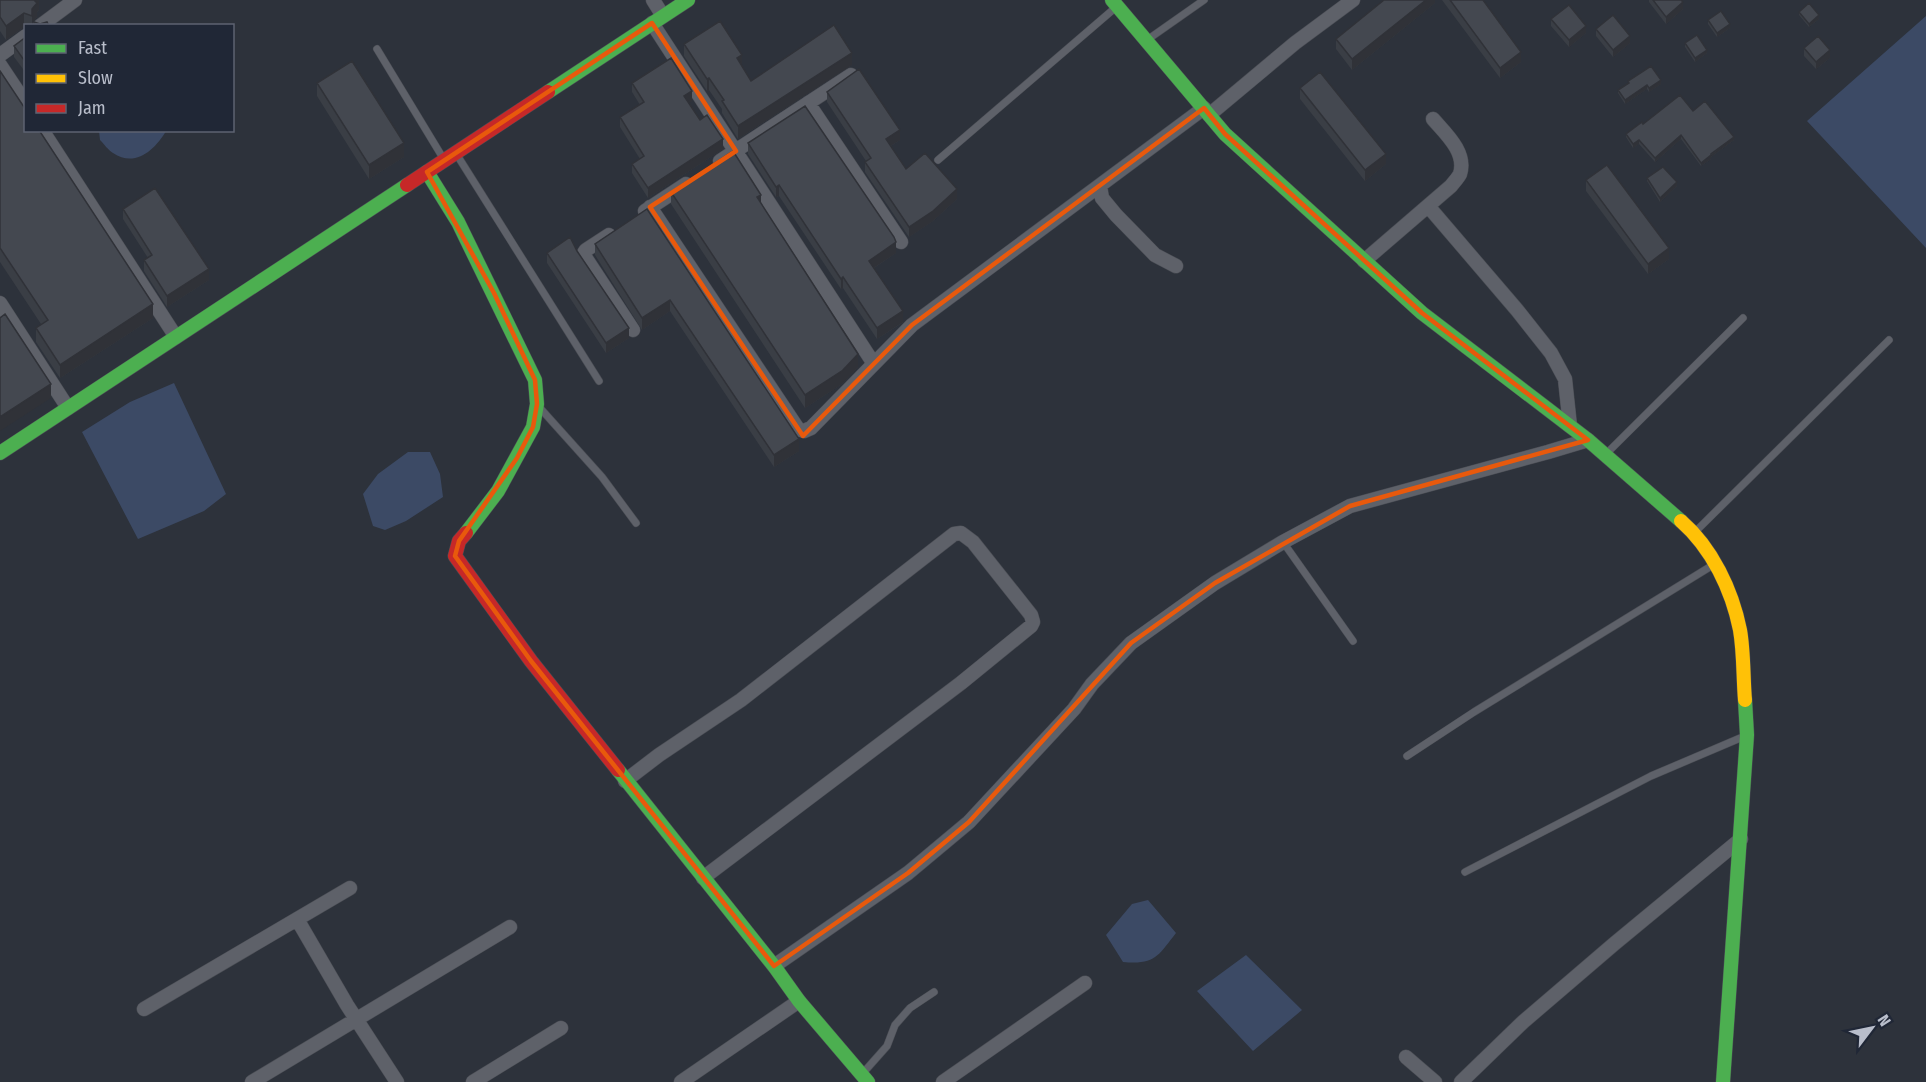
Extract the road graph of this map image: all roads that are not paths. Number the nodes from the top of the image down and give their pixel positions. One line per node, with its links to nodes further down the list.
1 (75, 0): 8 (street)
2 (653, 0): 7 (street)
3 (688, 0): 7 (street)
4 (1204, 0): 10 (lane)
5 (1353, 0): 17 (street)
6 (1115, 3): 10 (street); 22 (lane)
7 (658, 20): 20 (street); 21 (street)
8 (43, 24)
9 (24, 37): 12 (street)
10 (1146, 40): 17 (street)
11 (377, 49): 21 (lane)
12 (0, 55)
13 (0, 65): 15 (street)
14 (851, 75): 16 (street)
15 (24, 101)
16 (808, 103): 20 (street); 27 (street)
17 (1207, 112): 24 (street); 28 (street)
18 (1433, 119): 25 (street)
19 (43, 132): 33 (street)
20 (736, 151): 26 (street); 35 (street)
21 (450, 157): 23 (street); 36 (lane)
22 (938, 160)
23 (427, 172): 33 (street); 37 (street)
24 (1100, 186): 29 (street); 35 (street)
25 (1428, 206): 28 (street); 39 (street)
26 (651, 207): 32 (street); 35 (street)
27 (901, 242)
28 (1364, 261): 39 (street)
29 (1176, 266)
30 (0, 303): 38 (street)
31 (1743, 318): 42 (lane)
32 (633, 330)
33 (176, 337): 38 (street)
34 (1889, 340): 44 (lane)
35 (874, 364)
36 (599, 381)
37 (537, 404): 43 (lane); 50 (street)
38 (68, 408): 41 (street)
39 (1570, 426): 40 (street)
40 (1588, 440): 42 (street); 45 (street)
41 (0, 453)
42 (1605, 454): 44 (street)
43 (636, 523)
44 (1695, 532): 46 (street)
45 (1283, 542): 47 (lane); 57 (street)
46 (1715, 564): 48 (street); 49 (lane)
47 (1353, 641)
48 (1747, 735): 51 (street); 52 (lane)
49 (1407, 756)
50 (625, 781): 53 (street); 53 (street)
51 (1741, 839): 66 (street); 73 (street)
52 (1465, 872)
53 (703, 878): 57 (street)
54 (350, 888): 55 (street)
55 (297, 919): 61 (street); 62 (street)
56 (510, 927): 62 (street)
57 (774, 966): 60 (street)
58 (1085, 983): 71 (street)
59 (934, 992): 65 (lane)
60 (799, 1001): 65 (street); 70 (street)
61 (144, 1009)
62 (357, 1019): 67 (street); 68 (street)
63 (561, 1028): 69 (street)
64 (1406, 1058): 72 (street)
65 (865, 1078)
66 (1721, 1081)
67 (252, 1082)
68 (398, 1082)
69 (473, 1082)
70 (681, 1082)
71 (943, 1082)
72 (1435, 1082)
73 (1461, 1082)

